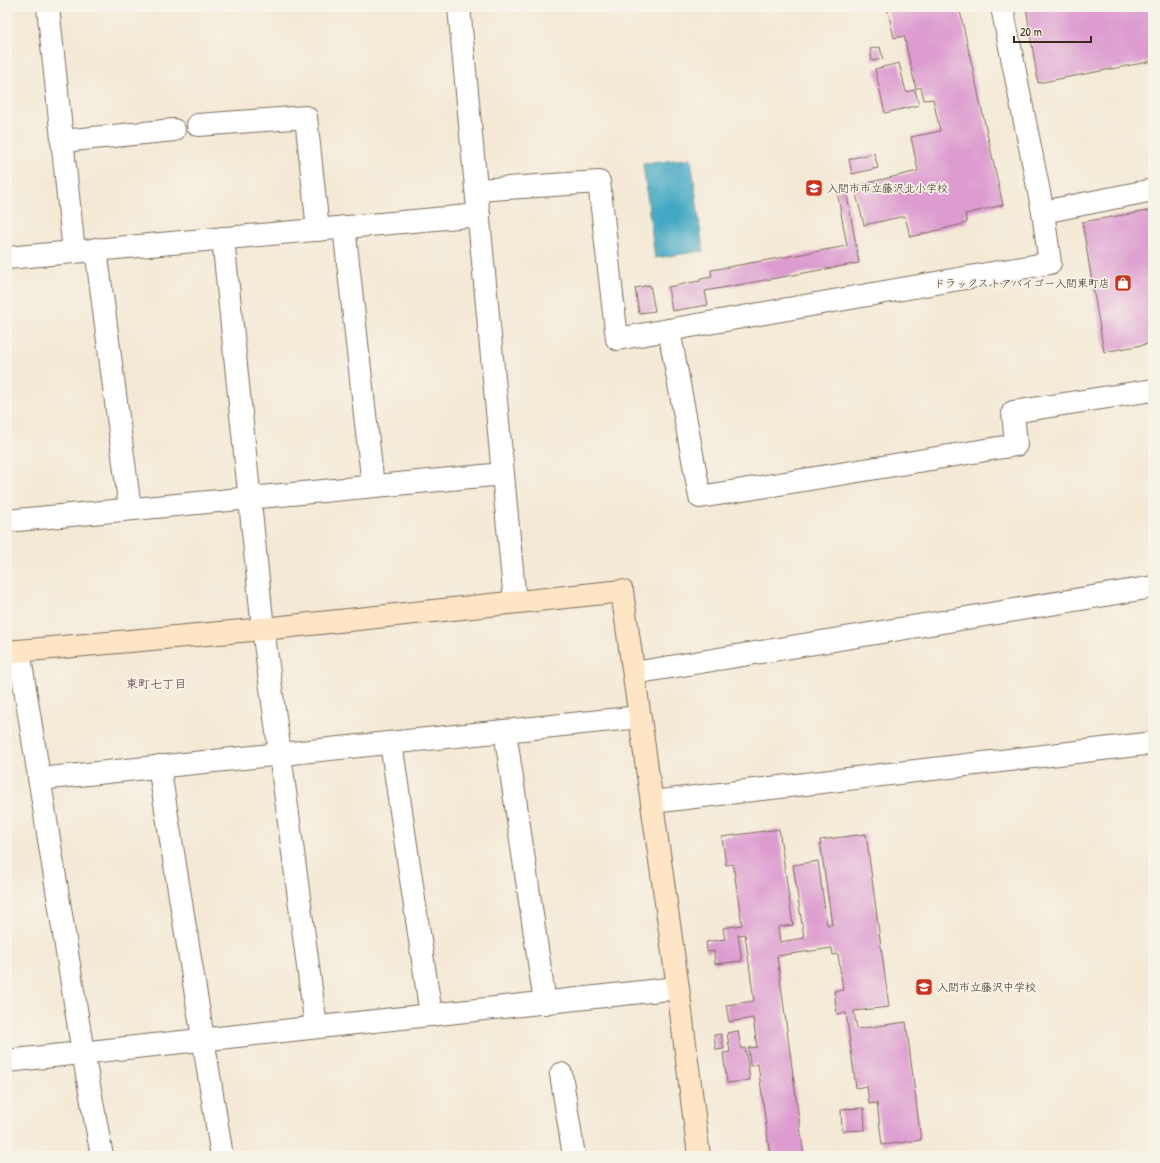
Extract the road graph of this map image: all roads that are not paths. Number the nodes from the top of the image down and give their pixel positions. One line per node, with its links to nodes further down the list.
1 (48, 7): 6 (street)
2 (460, 7): 7 (street)
3 (1002, 7): 9 (street)
4 (198, 125): 12 (street)
5 (174, 130): 6 (street)
6 (62, 141): 15 (street)
7 (477, 190): 10 (street); 17 (street)
8 (1153, 190): 9 (street)
9 (1043, 212): 17 (street)
10 (479, 215): 11 (street); 19 (street)
11 (344, 227): 12 (street); 20 (street)
12 (318, 230): 13 (street)
13 (223, 238): 14 (street); 21 (street)
14 (96, 250): 15 (street); 22 (street)
15 (74, 252): 16 (street)
16 (7, 258)
17 (669, 330): 18 (street)
18 (1153, 390)
19 (503, 474): 20 (street); 25 (street)
20 (373, 486): 21 (street)
21 (250, 498): 22 (street); 26 (street)
22 (130, 509): 23 (street)
23 (7, 521)
24 (1153, 587): 28 (street)
25 (515, 602): 26 (street); 28 (street)
26 (263, 628): 27 (street); 33 (street)
27 (13, 652): 35 (street)
28 (634, 673): 29 (street)
29 (640, 717): 30 (street); 36 (street)
30 (505, 731): 31 (street); 38 (street)
31 (391, 743): 33 (street); 39 (street)
32 (1153, 743): 36 (street)
33 (280, 754): 34 (street); 40 (street)
34 (159, 766): 35 (street); 41 (street)
35 (39, 778): 42 (street)
36 (652, 802): 37 (street)
37 (678, 988): 38 (street); 48 (street)
38 (545, 1003): 39 (street)
39 (431, 1015): 40 (street)
40 (316, 1027): 41 (street)
41 (204, 1040): 42 (street); 46 (street)
42 (83, 1053): 43 (street); 45 (street)
43 (7, 1061)
44 (561, 1074): 47 (street)
45 (102, 1156)
46 (222, 1156)
47 (574, 1156)
48 (699, 1156)

